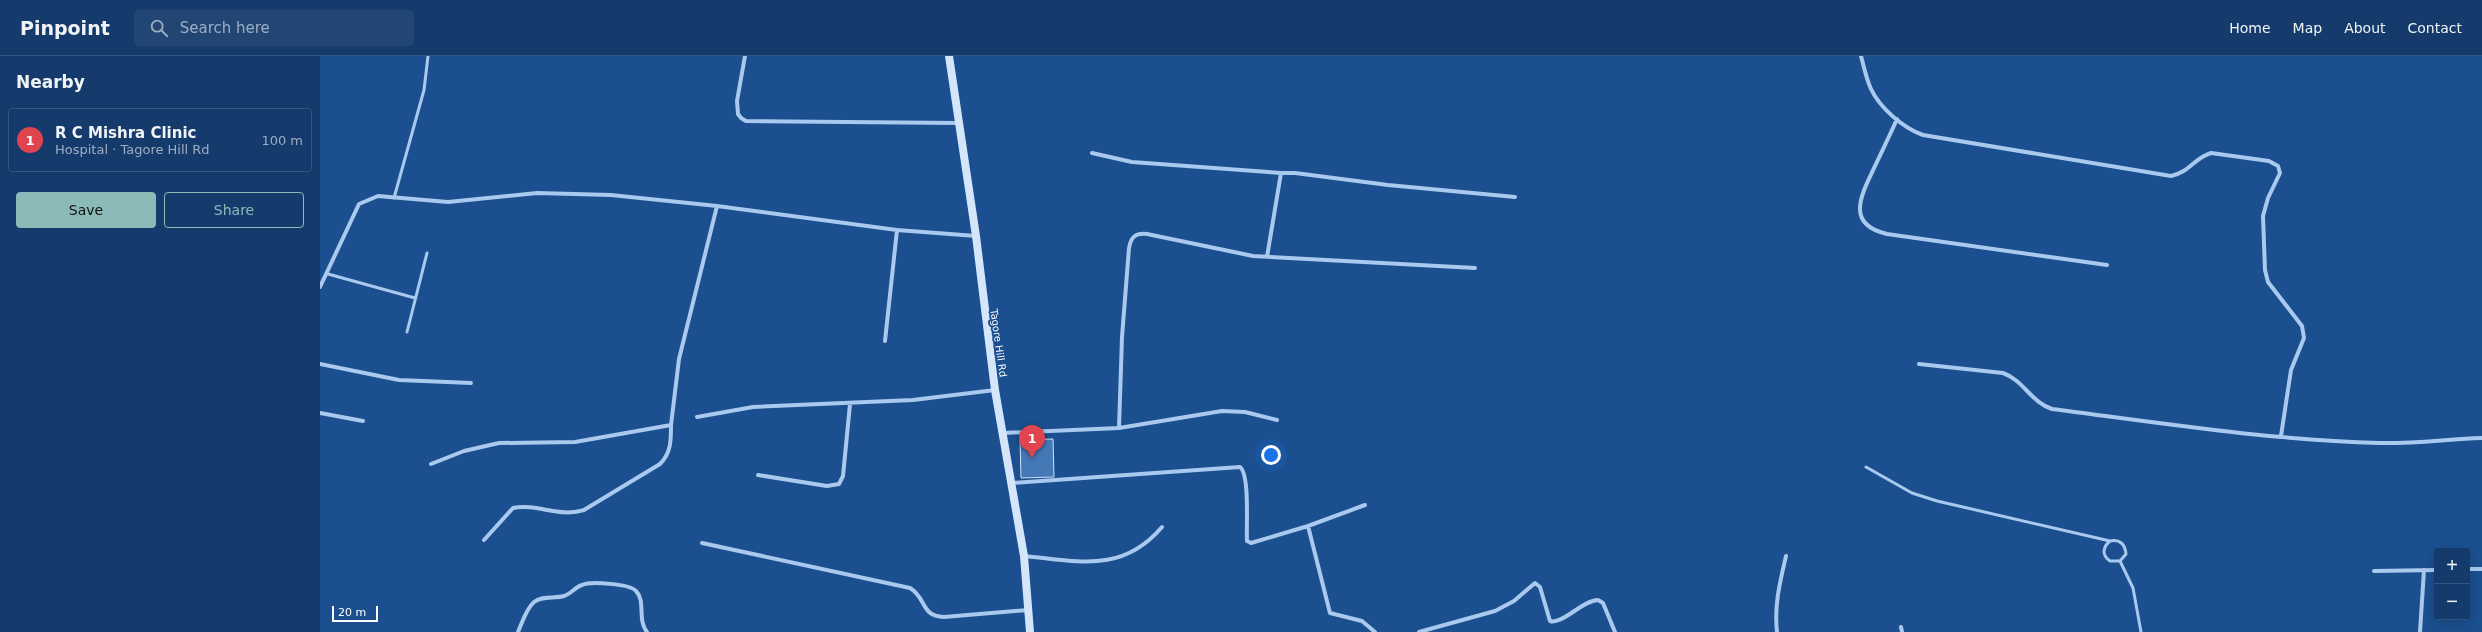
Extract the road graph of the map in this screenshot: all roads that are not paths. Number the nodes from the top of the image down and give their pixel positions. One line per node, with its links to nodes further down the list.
1 (428, 56): 10 (lane)
2 (745, 56): 6 (street)
3 (949, 56): 6 (main road, Tagore Hill Rd)
4 (1861, 56): 5 (street)
5 (1897, 119): 16 (street); 35 (street)
6 (958, 123): 13 (main road, Tagore Hill Rd)
7 (1092, 153): 8 (street)
8 (1281, 173): 9 (street); 15 (street)
9 (1515, 197)
10 (394, 198): 11 (street); 18 (street)
11 (717, 206): 12 (street); 32 (street)
12 (897, 230): 13 (street); 22 (street)
13 (976, 236): 26 (main road, Tagore Hill Rd)
14 (427, 253): 20 (lane)
15 (1267, 257): 17 (street); 33 (street)
16 (2107, 265)
17 (1475, 268)
18 (328, 274): 19 (street); 20 (lane)
19 (320, 287)
20 (416, 298): 21 (lane)
21 (407, 332)
22 (885, 341)
23 (320, 364): 25 (street)
24 (1919, 364): 35 (street)
25 (471, 383)
26 (995, 390): 27 (street); 34 (main road, Tagore Hill Rd)
27 (850, 404): 29 (street); 39 (street)
28 (320, 413): 30 (street)
29 (697, 417)
30 (363, 420)
31 (1277, 420): 33 (street)
32 (671, 425): 37 (street); 44 (street)
33 (1119, 428): 34 (street)
34 (1002, 433): 40 (main road, Tagore Hill Rd)
35 (2281, 436): 36 (street)
36 (2482, 438)
37 (431, 464)
38 (1866, 467): 45 (lane)
39 (758, 475)
40 (1012, 483): 42 (street); 47 (main road, Tagore Hill Rd)
41 (1365, 506): 42 (street)
42 (1308, 526): 60 (street)
43 (1162, 527): 47 (street)
44 (484, 540)
45 (2110, 541): 49 (lane); 49 (lane)
46 (702, 543): 55 (street)
47 (1024, 556): 55 (main road, Tagore Hill Rd)
48 (1786, 556): 63 (street)
49 (2120, 561): 65 (lane)
50 (2482, 568): 51 (street)
51 (2470, 569)
52 (2424, 570): 53 (street); 54 (street); 66 (street)
53 (2434, 570)
54 (2374, 571)
55 (1028, 610): 59 (main road, Tagore Hill Rd)
56 (1901, 627): 64 (street)
57 (518, 632): 58 (street)
58 (647, 632)
59 (1030, 632)
60 (1375, 632)
61 (1419, 632): 62 (street)
62 (1615, 632)
63 (1777, 632)
64 (1902, 632)
65 (2140, 632)
66 (2420, 632)

